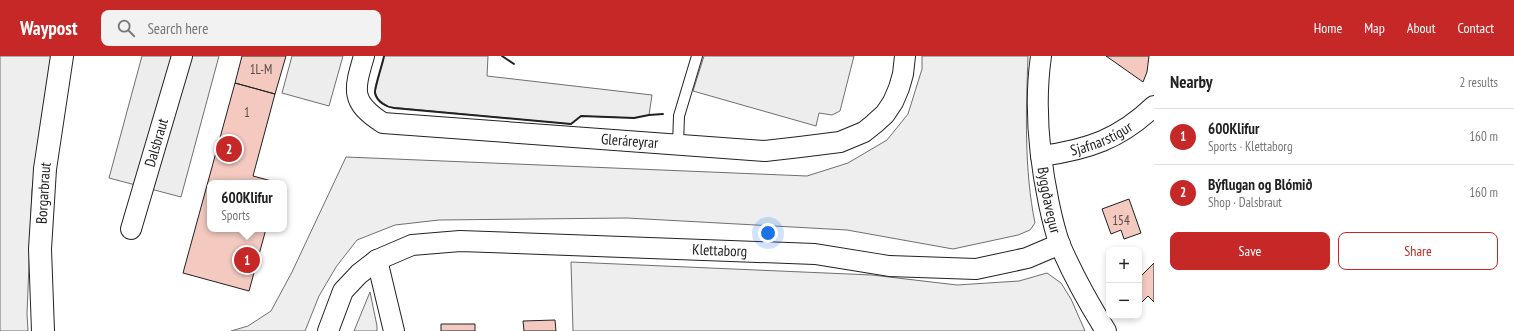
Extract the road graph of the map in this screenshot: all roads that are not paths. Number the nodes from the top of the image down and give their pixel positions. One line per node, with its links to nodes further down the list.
1 (62, 56): 13 (street, Borgarbraut)
2 (182, 56): 10 (street, Dalsbraut)
3 (364, 56): 8 (street, Gleráreyrar)
4 (697, 56): 8 (lane)
5 (905, 56): 8 (street, Gleráreyrar)
6 (1041, 56): 9 (street, Byggðavegur)
7 (1154, 106): 9 (street, Sjafnarstígur)
8 (678, 144)
9 (1041, 156): 11 (street, Byggðavegur)
10 (131, 229)
11 (1060, 244): 12 (street, Klettaborg); 16 (street, Byggðavegur)
12 (377, 260): 14 (street, Klettaborg); 15 (street)
13 (43, 331)
14 (328, 331)
15 (394, 331)
16 (1106, 331)

